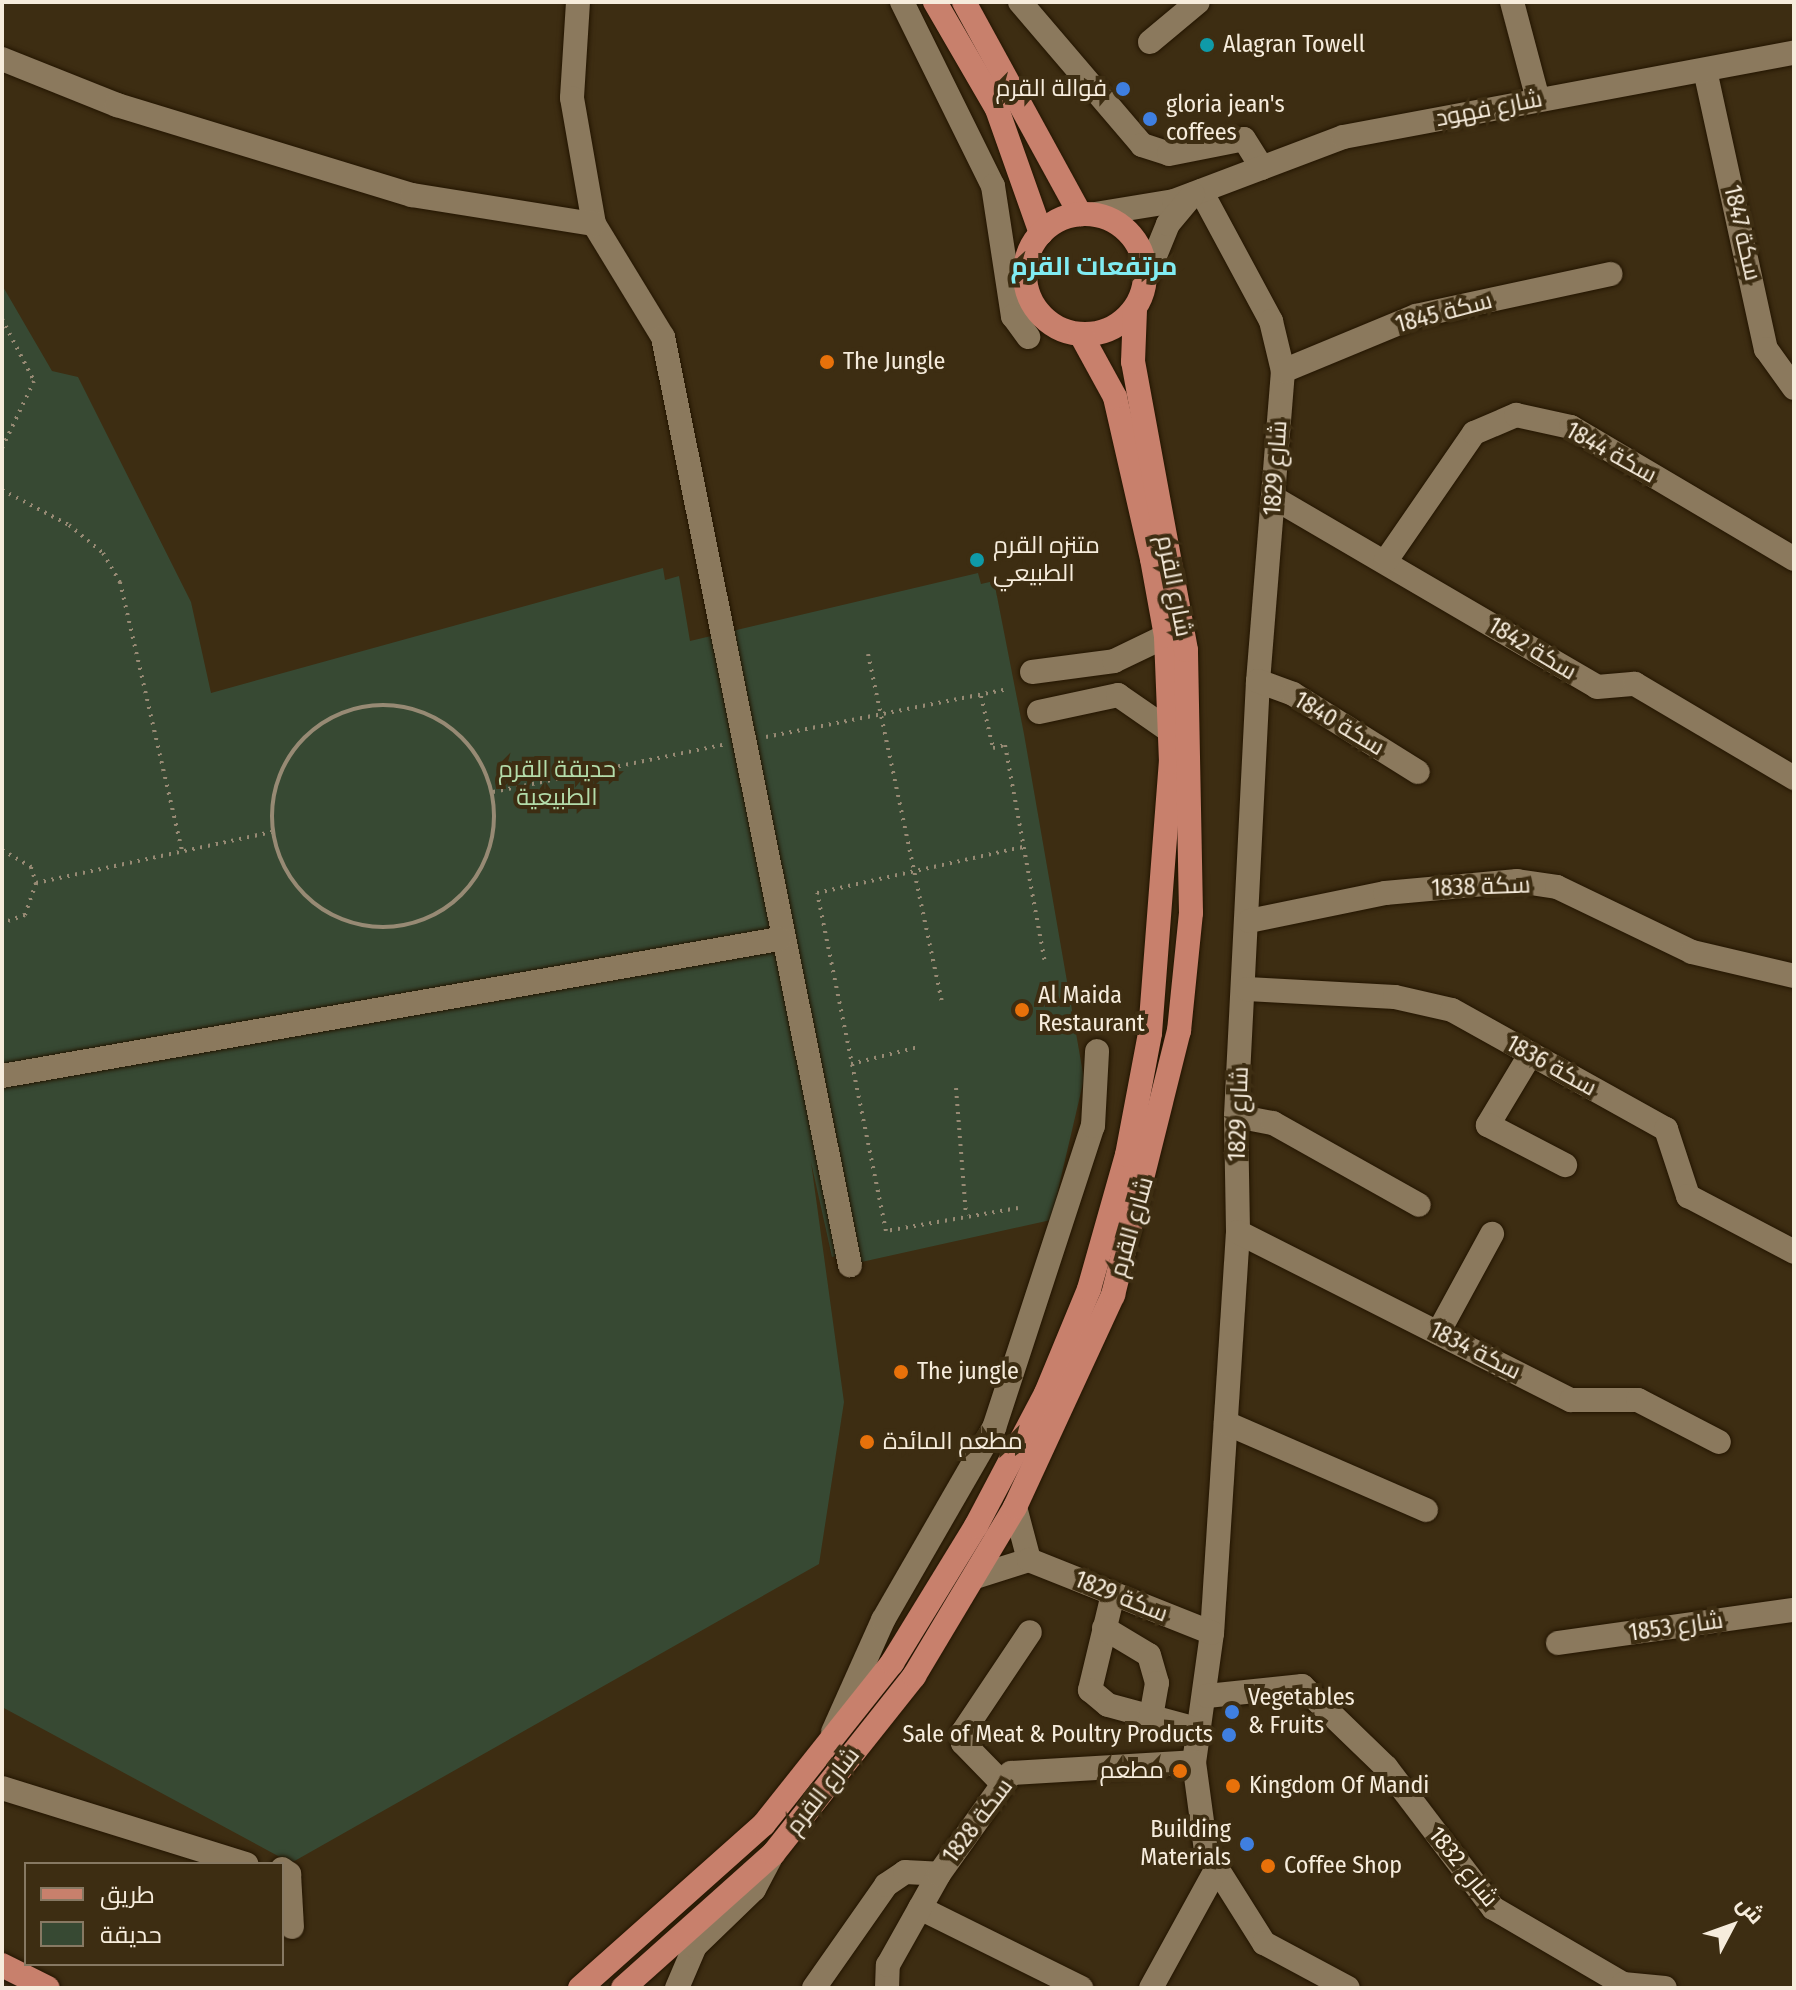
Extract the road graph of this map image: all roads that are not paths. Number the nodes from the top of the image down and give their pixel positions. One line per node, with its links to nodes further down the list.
1 (578, 2): 16 (street)
2 (902, 2): 22 (street)
3 (935, 2): 17 (main road)
4 (964, 2): 15 (main road)
5 (1020, 2): 13 (street)
6 (1198, 2): 8 (street)
7 (1512, 2): 12 (street)
8 (1150, 42)
9 (1794, 53): 11 (street, شارع فهود)
10 (2, 59): 16 (street)
11 (1705, 70): 12 (street, شارع فهود); 24 (street, سكة 1847)
12 (1538, 100): 13 (street, شارع فهود)
13 (1262, 168): 14 (street, شارع فهود)
14 (1197, 193): 15 (street, شارع فهود); 19 (street); 23 (street, 1829 شارع)
15 (1088, 214): 17 (main road); 19 (main road)
16 (594, 224): 36 (street)
17 (1041, 233): 21 (main road)
18 (1611, 274): 23 (street, 1845 سكة)
19 (1146, 278): 20 (main road)
20 (1135, 309): 21 (main road); 52 (main road, شارع القرم)
21 (1081, 335): 28 (main road, شارع القرم)
22 (1028, 337)
23 (1283, 371): 25 (street, 1829 شارع)
24 (1794, 388)
25 (1274, 498): 27 (street, سكة 1842); 30 (street, 1829 شارع)
26 (1794, 559): 27 (street, سكة 1844)
27 (1385, 562): 34 (street, سكة 1842)
28 (1166, 636): 29 (street); 32 (main road, شارع القرم)
29 (1032, 672)
30 (1258, 681): 33 (street, سكة 1840); 35 (street, 1829 شارع)
31 (1039, 712): 32 (street)
32 (1170, 731): 65 (main road, شارع القرم)
33 (1418, 772)
34 (1794, 778)
35 (1249, 921): 37 (street, 1838 سكة); 38 (street, 1829 شارع)
36 (779, 939): 41 (street); 48 (street)
37 (1794, 976)
38 (1247, 989): 40 (street, سكة 1836); 42 (street, 1829 شارع)
39 (1097, 1051): 65 (street)
40 (1530, 1055): 43 (street); 47 (street, سكة 1836)
41 (2, 1076)
42 (1236, 1116): 44 (street); 45 (street, 1829 شارع)
43 (1565, 1165)
44 (1419, 1205)
45 (1238, 1232): 49 (street, سكة 1834); 50 (street, 1829 شارع)
46 (1492, 1234): 49 (street)
47 (1794, 1252)
48 (850, 1265)
49 (1438, 1333): 51 (street, سكة 1834)
50 (1226, 1423): 53 (street); 60 (street, 1829 شارع)
51 (1719, 1442)
52 (1015, 1507): 54 (street); 55 (main road, شارع القرم)
53 (1426, 1510)
54 (1029, 1560): 55 (street); 56 (street, سكة 1829)
55 (975, 1577): 69 (main road, شارع القرم)
56 (1113, 1594): 58 (street); 60 (street, سكة 1829)
57 (1794, 1610): 61 (street, شارع 1853)
58 (1104, 1628): 63 (street); 63 (street)
59 (1030, 1632): 67 (street)
60 (1212, 1633): 62 (street, 1829 شارع)
61 (1558, 1643)
62 (1207, 1696): 64 (street, 1829 شارع); 88 (street, 1832 شارع)
63 (1151, 1717): 64 (street)
64 (1200, 1730): 66 (street, 1829 شارع)
65 (822, 1756): 80 (main road, شارع القرم)
66 (1194, 1762): 67 (street, سكة 1828); 71 (street, 1829 شارع)
67 (1002, 1783): 73 (street, سكة 1828)
68 (2, 1788): 70 (street)
69 (773, 1854): 81 (main road, شارع القرم); 82 (street)
70 (240, 1862)
71 (1217, 1868): 86 (street); 87 (street, 1829 شارع)
72 (284, 1870): 75 (street)
73 (939, 1874): 74 (street, سكة 1828); 83 (street)
74 (920, 1908): 84 (street, سكة 1828); 85 (street)
75 (292, 1927)
76 (2, 1965): 79 (main road)
77 (2, 1977): 78 (main road)
78 (17, 1988)
79 (48, 1988)
80 (580, 1988)
81 (623, 1988)
82 (677, 1988)
83 (814, 1988)
84 (887, 1988)
85 (1081, 1988)
86 (1151, 1988)
87 (1348, 1988)
88 (1665, 1988)

